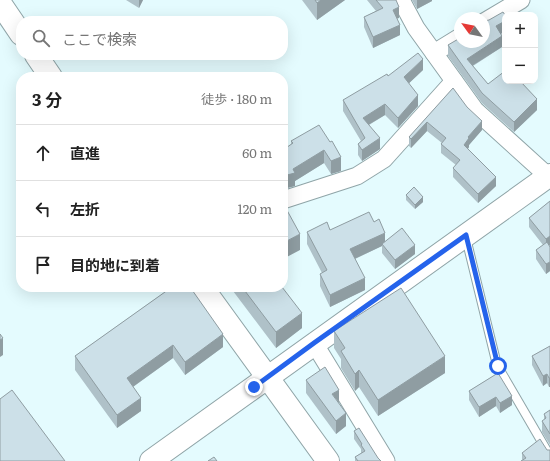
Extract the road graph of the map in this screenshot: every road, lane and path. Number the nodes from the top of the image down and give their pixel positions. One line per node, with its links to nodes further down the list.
1 (401, 0): 7 (street)
2 (521, 0): 4 (street)
3 (0, 3): 5 (street)
4 (490, 18)
5 (16, 27)
6 (454, 41): 7 (street)
7 (434, 53): 10 (street)
8 (39, 60): 9 (street)
9 (48, 72)
10 (454, 81): 11 (street); 12 (street)
11 (549, 176): 13 (street)
12 (288, 198)
13 (466, 235): 15 (street); 17 (lane)
14 (206, 292): 16 (street)
15 (314, 343): 16 (street); 20 (street)
16 (267, 378): 18 (street); 19 (street)
17 (550, 456)
18 (151, 461)
19 (328, 461)
20 (386, 461)

